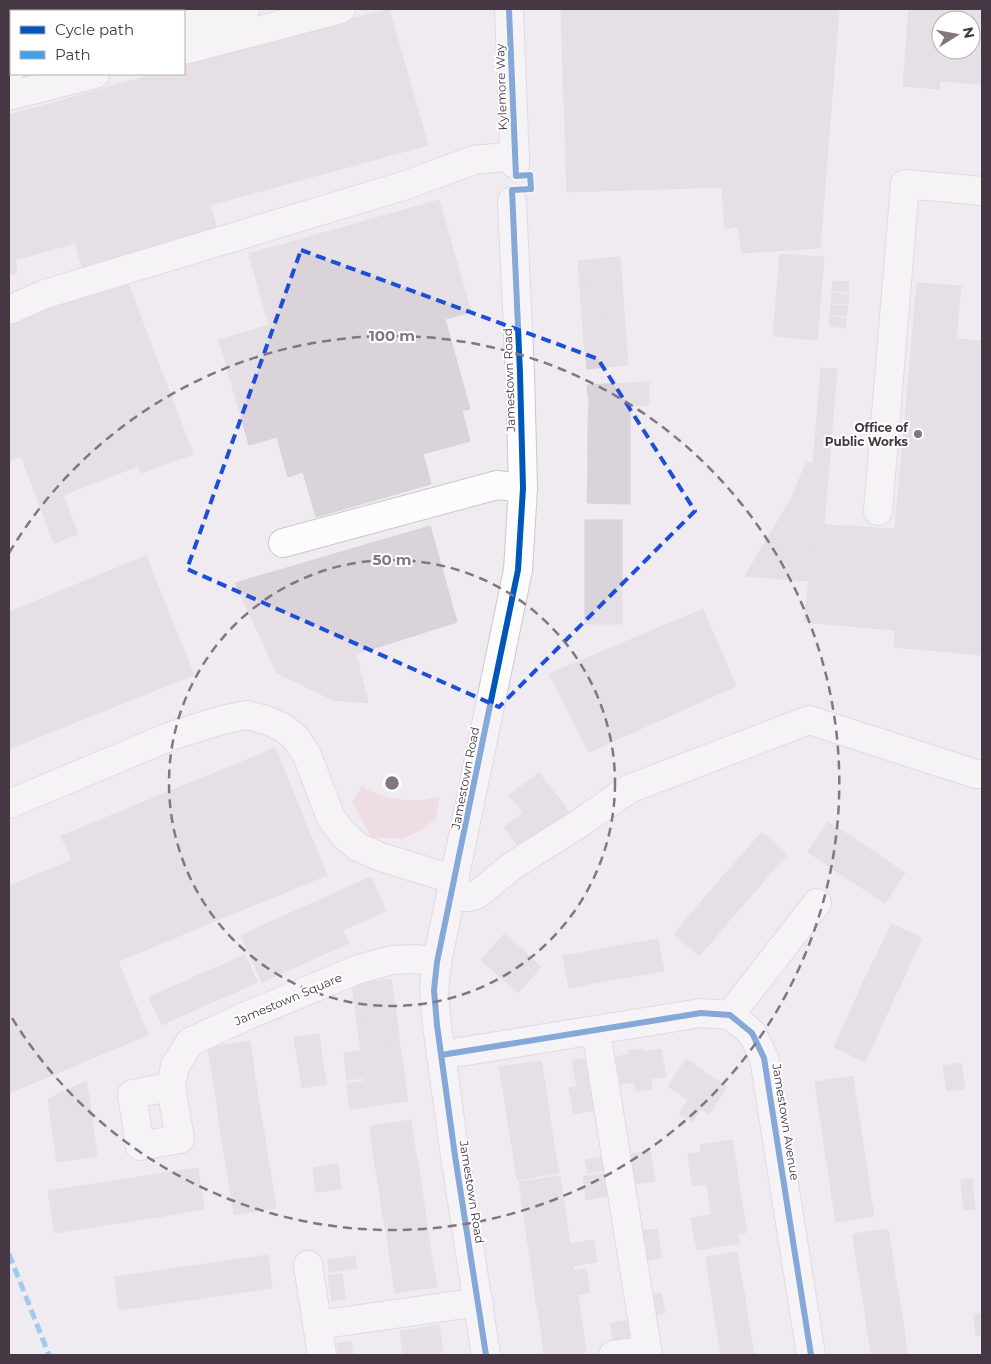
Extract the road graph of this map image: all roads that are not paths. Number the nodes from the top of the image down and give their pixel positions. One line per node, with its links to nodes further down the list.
1 (245, 9): 4 (street)
2 (341, 9): 5 (street)
3 (509, 9): 10 (street, Kylemore Way)
4 (185, 24)
5 (185, 50)
6 (91, 75): 7 (street)
7 (9, 96)
8 (982, 191): 12 (street)
9 (512, 201): 11 (street, Jamestown Road)
10 (9, 310)
11 (523, 488): 13 (street); 16 (street, Jamestown Road)
12 (878, 511)
13 (283, 542)
14 (982, 774): 16 (street)
15 (9, 804): 16 (street)
16 (453, 889): 18 (street, Jamestown Road)
17 (817, 904): 19 (street)
18 (437, 962): 21 (street, Jamestown Road); 22 (street, Jamestown Square)
19 (730, 1015): 20 (street); 30 (street, Jamestown Avenue)
20 (596, 1031): 21 (street); 26 (street)
21 (441, 1055): 24 (street, Jamestown Road)
22 (171, 1087)
23 (308, 1265): 25 (street)
24 (479, 1302): 25 (street); 28 (street, Jamestown Road)
25 (318, 1325): 27 (street)
26 (648, 1353): 29 (street)
27 (322, 1355)
28 (486, 1355)
29 (613, 1355)
30 (811, 1355)

